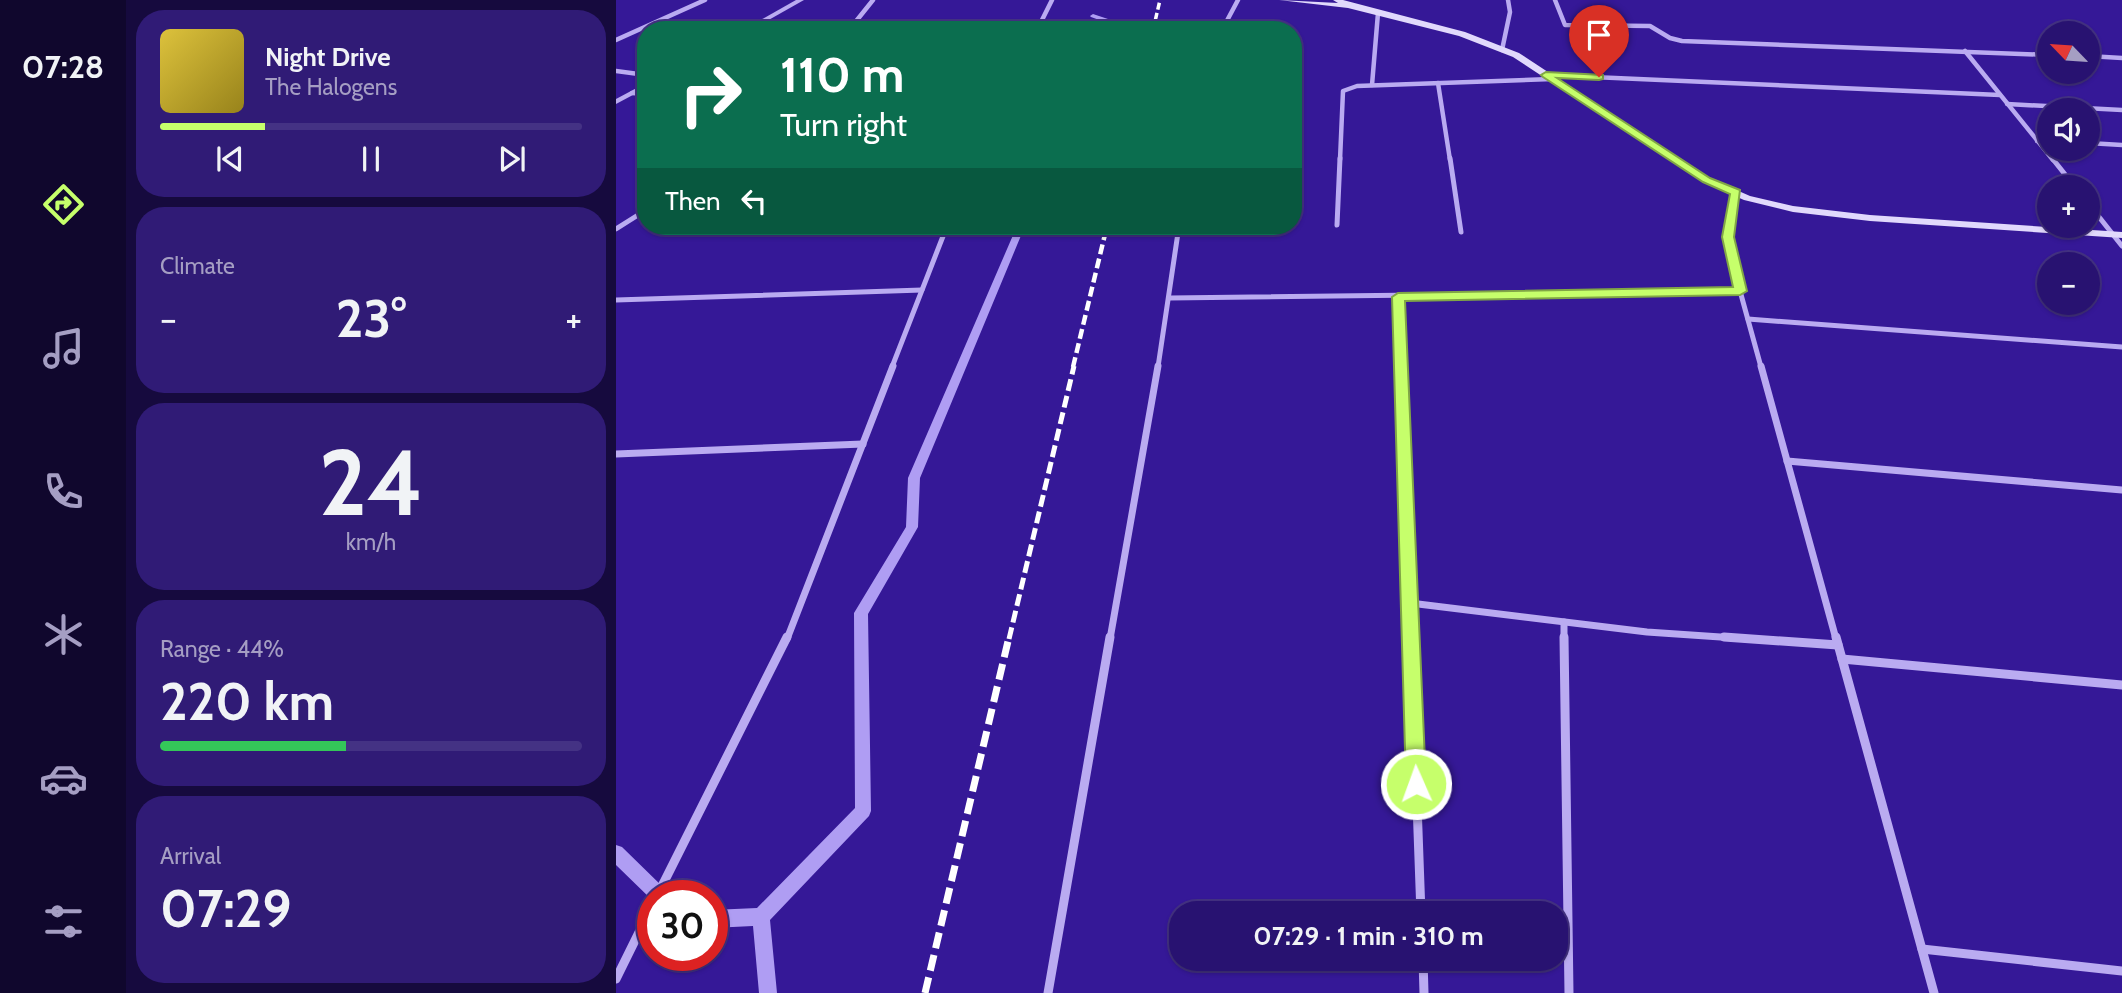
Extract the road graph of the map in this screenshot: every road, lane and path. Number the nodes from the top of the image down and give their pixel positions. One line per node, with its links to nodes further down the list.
1 (705, 0): 14 (street)
2 (802, 0): 11 (street)
3 (873, 0): 16 (street)
4 (1052, 0): 17 (street)
5 (1238, 0): 18 (street)
6 (1283, 0): 10 (main road)
7 (1337, 0): 12 (main road)
8 (1508, 0): 21 (street)
9 (1555, 0): 22 (street)
10 (1310, 2): 12 (main road)
11 (791, 3): 15 (street)
12 (1351, 6): 13 (main road)
13 (1378, 13): 21 (main road); 30 (street)
14 (658, 21)
15 (761, 21)
16 (856, 21)
17 (1042, 21)
18 (1227, 21)
19 (637, 31): 20 (street)
20 (616, 40)
21 (1502, 50): 28 (main road)
22 (1965, 51): 23 (street); 34 (street)
23 (2037, 54)
24 (2100, 57): 25 (street)
25 (2122, 58)
26 (616, 71): 27 (street)
27 (637, 74)
28 (1549, 77): 29 (street); 34 (street); 43 (main road)
29 (1438, 83): 30 (street); 48 (street)
30 (1371, 85): 46 (street)
31 (637, 90): 32 (street)
32 (632, 93): 33 (street); 35 (street)
33 (637, 93)
34 (2000, 95): 36 (street)
35 (616, 102)
36 (2007, 104): 37 (street); 38 (street)
37 (2122, 110)
38 (2037, 141)
39 (2100, 144): 40 (street)
40 (2122, 145)
41 (2054, 161): 42 (street)
42 (2065, 175)
43 (1736, 193): 49 (main road); 54 (street)
44 (637, 216): 47 (street)
45 (2100, 216): 49 (street)
46 (1337, 225)
47 (616, 229)
48 (1461, 232)
49 (2117, 234): 52 (street)
50 (943, 235): 53 (street)
51 (1178, 235): 56 (street)
52 (2122, 246)
53 (922, 290): 57 (street); 60 (street)
54 (1740, 291): 55 (street); 58 (street)
55 (1398, 297): 56 (street); 64 (street)
56 (1170, 298): 76 (street)
57 (616, 299)
58 (1748, 319): 59 (street); 62 (street)
59 (2122, 347)
60 (863, 443): 61 (street); 69 (street)
61 (616, 454)
62 (1787, 461): 63 (street); 66 (street)
63 (2122, 490)
64 (1410, 603): 65 (street); 70 (street)
65 (1564, 622): 66 (street); 78 (street)
66 (1838, 645): 67 (street)
67 (1842, 659): 68 (street); 72 (street)
68 (2122, 685)
69 (665, 880)
70 (1421, 901)
71 (637, 936): 75 (street)
72 (1922, 949): 74 (street); 79 (street)
73 (1423, 971): 77 (street)
74 (2122, 971)
75 (616, 979)
76 (1048, 993)
77 (1424, 993)
78 (1569, 993)
79 (1934, 993)

